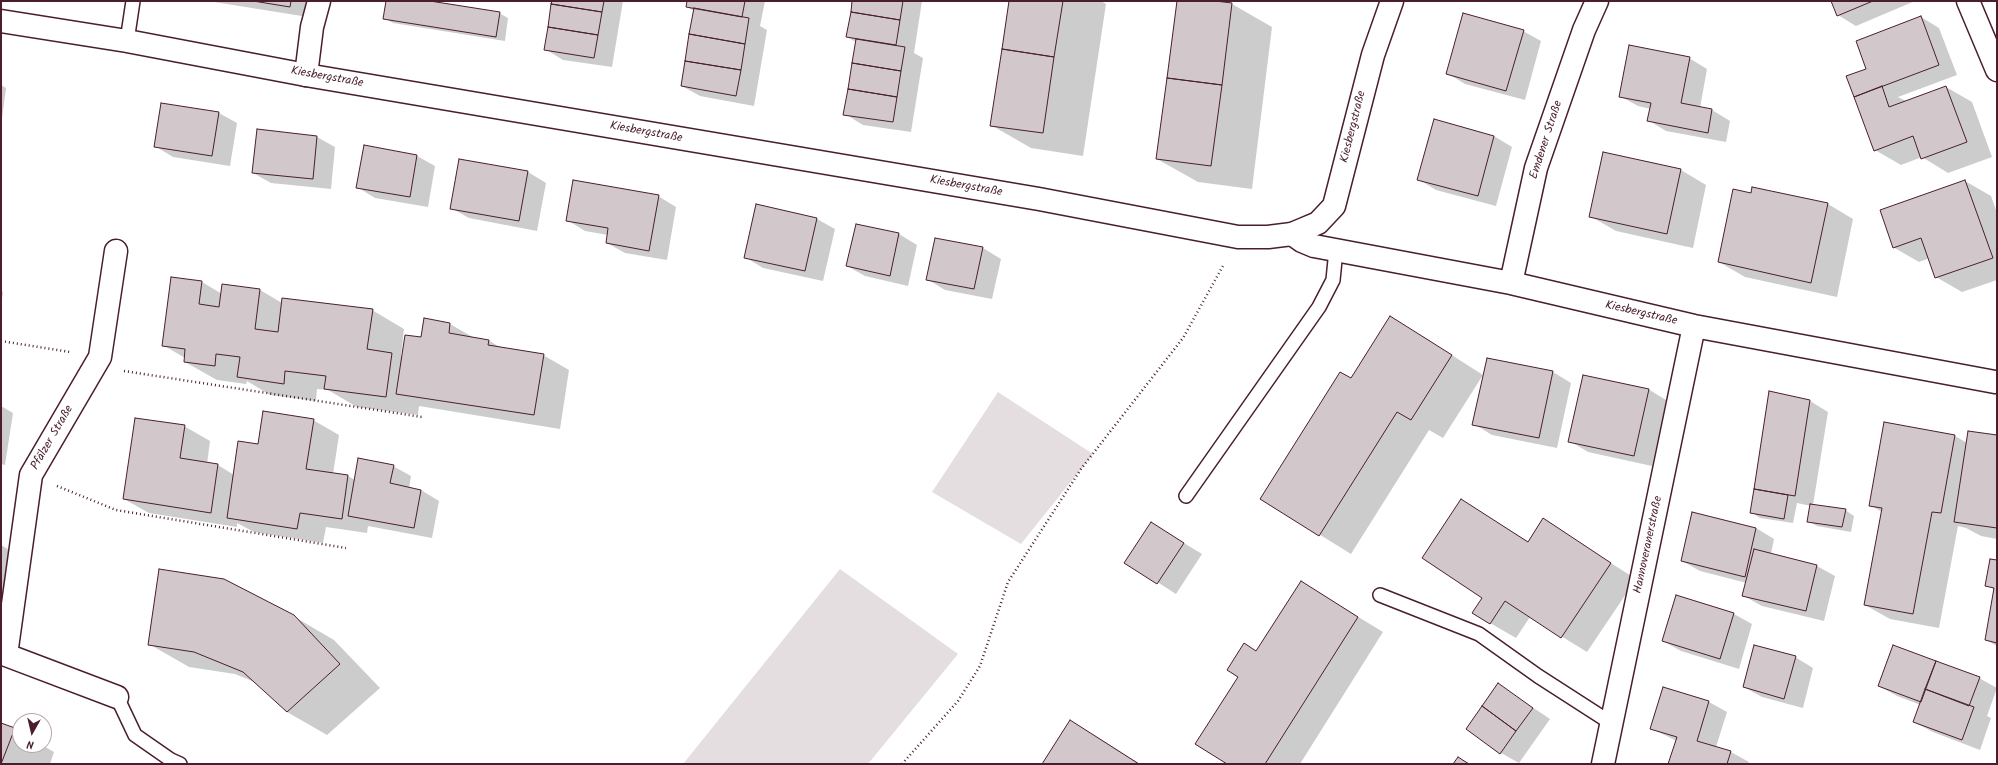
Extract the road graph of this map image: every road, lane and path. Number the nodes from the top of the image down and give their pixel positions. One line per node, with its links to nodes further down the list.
1 (133, 1): 7 (lane)
2 (319, 1): 9 (street)
3 (1392, 1): 10 (street, Kiesbergstraße)
4 (1597, 1): 14 (street, Emdener Straße)
5 (1968, 1): 8 (street)
6 (1, 21): 7 (street, Kiesbergstraße)
7 (127, 41): 9 (street, Kiesbergstraße)
8 (1997, 70)
9 (306, 75): 11 (street, Kiesbergstraße)
10 (1292, 234): 11 (street, Kiesbergstraße); 12 (street, Kiesbergstraße)
11 (1238, 237): 28 (path)
12 (1336, 250): 14 (street, Kiesbergstraße); 21 (lane)
13 (116, 251): 17 (street, Pfälzer Straße)
14 (1511, 283): 15 (street, Kiesbergstraße)
15 (1694, 326): 18 (street, Kiesbergstraße); 26 (street, Hannoveranerstraße)
16 (1, 341): 17 (path)
17 (100, 357): 19 (path); 20 (street, Pfälzer Straße)
18 (1995, 382)
19 (422, 417)
20 (31, 475): 22 (path); 24 (street, Pfälzer Straße)
21 (1186, 496)
22 (346, 548)
23 (1380, 595): 26 (lane)
24 (4, 654): 25 (street)
25 (117, 697): 27 (lane)
26 (1611, 722): 29 (street, Hannoveranerstraße)
27 (180, 764)
28 (902, 764)
29 (1602, 764)

